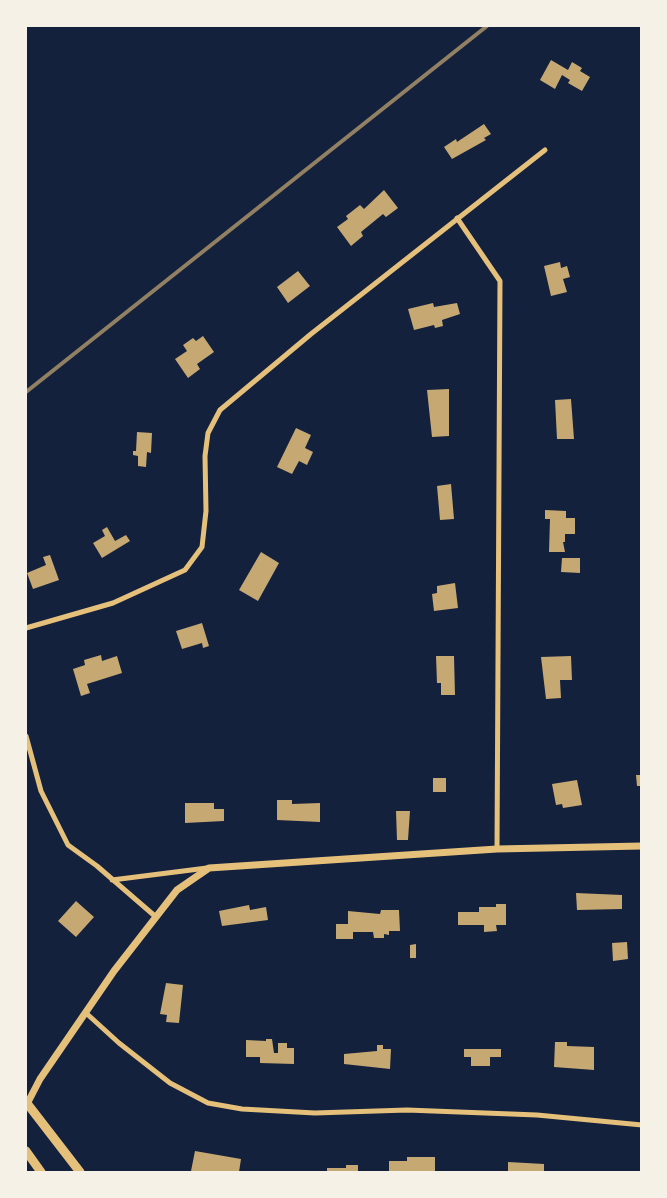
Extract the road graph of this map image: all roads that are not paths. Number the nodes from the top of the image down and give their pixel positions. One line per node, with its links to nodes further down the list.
1 (545, 150): 2 (street)
2 (457, 218): 3 (street); 6 (street)
3 (26, 628)
4 (26, 736): 8 (street)
5 (642, 846): 6 (street)
6 (497, 849): 7 (street)
7 (209, 868): 8 (street); 9 (street)
8 (112, 880): 9 (street)
9 (156, 917): 10 (street)
10 (86, 1012): 11 (street); 12 (street)
11 (26, 1104): 15 (highway)
12 (642, 1125)
13 (26, 1151): 14 (highway)
14 (41, 1173)
15 (80, 1173)

